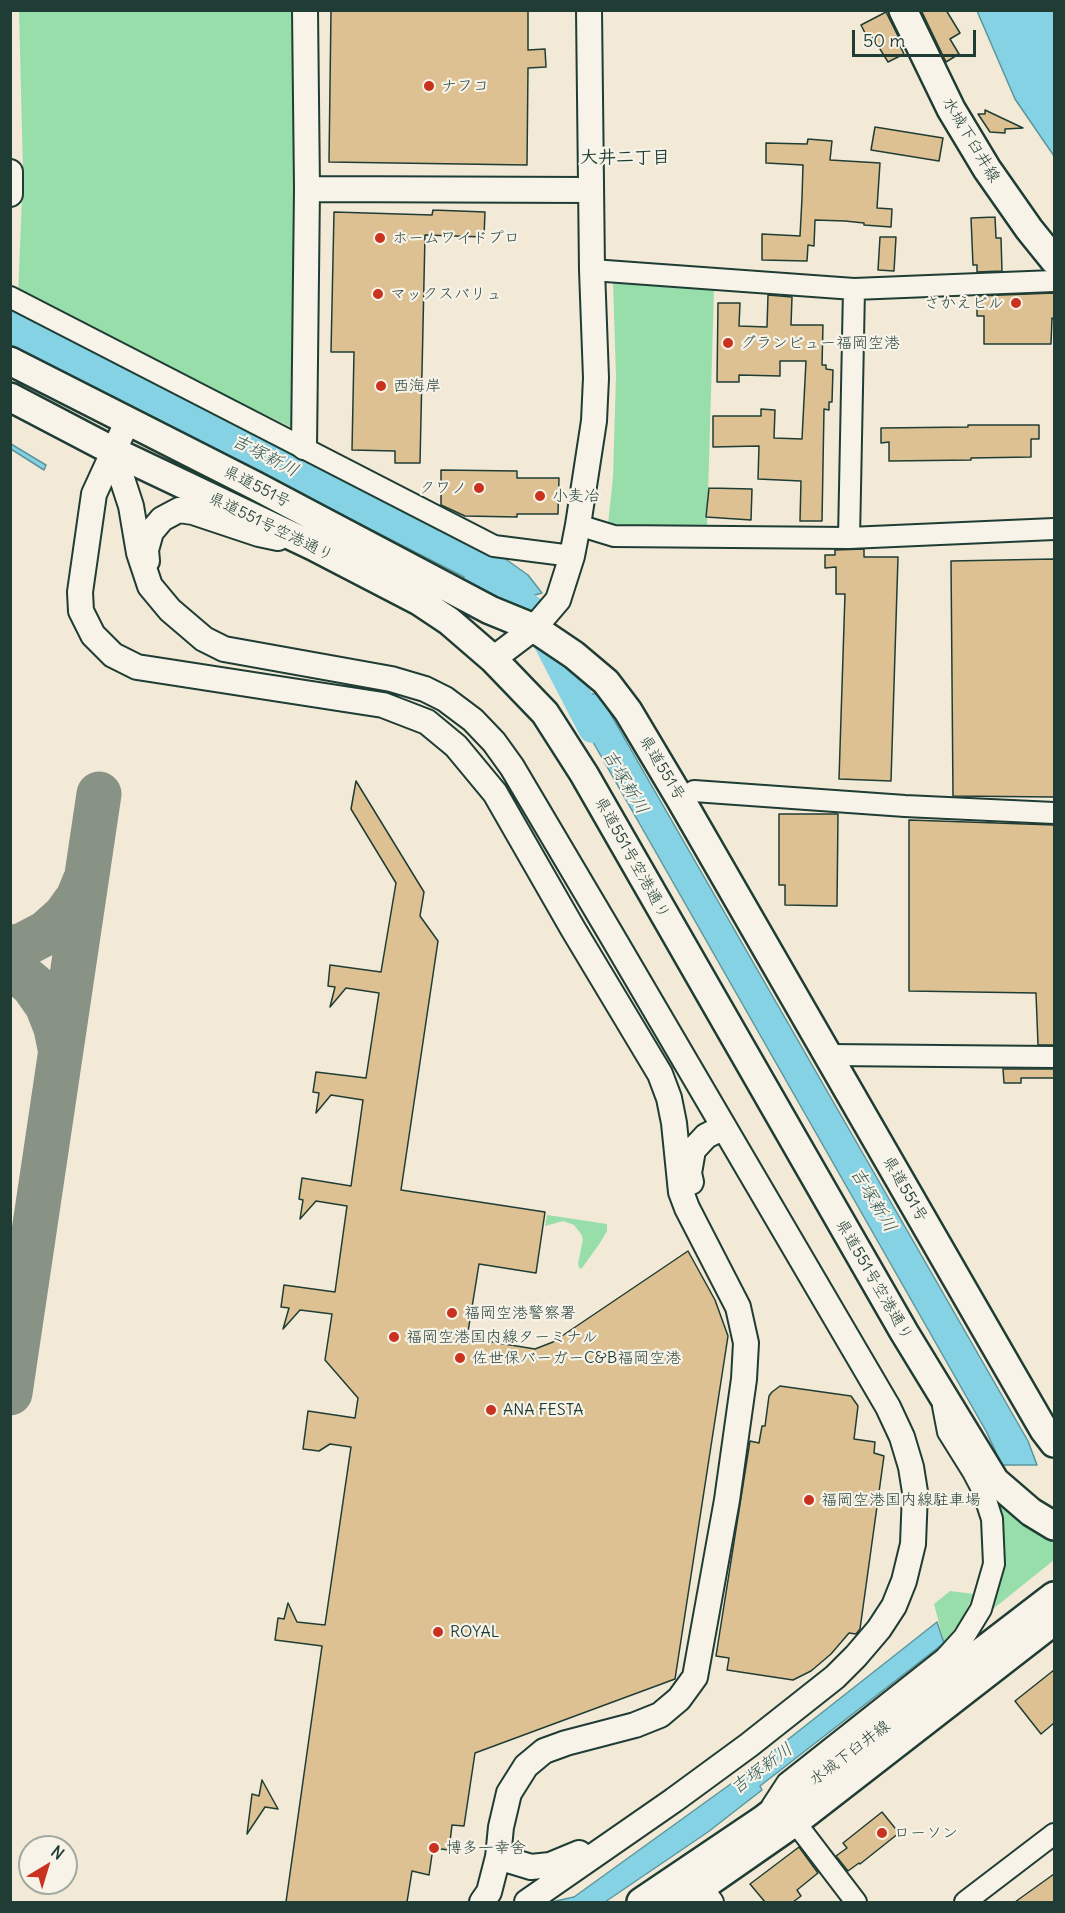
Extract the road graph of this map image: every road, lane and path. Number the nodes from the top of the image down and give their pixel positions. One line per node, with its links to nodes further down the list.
1 (305, 10): 5 (street)
2 (589, 10): 6 (street)
3 (903, 10): 8 (main road, 水城下臼井線)
4 (10, 172): 7 (street)
5 (307, 189): 6 (street); 16 (street)
6 (591, 190): 9 (street)
7 (10, 194)
8 (1054, 260)
9 (592, 270): 11 (street); 18 (street)
10 (1054, 281): 11 (street)
11 (854, 289): 20 (street)
12 (10, 297): 16 (street)
13 (10, 361): 15 (main road, 県道551号)
14 (10, 397): 17 (main road, 県道551号空港通り)
15 (128, 420): 17 (street); 24 (main road, 県道551号)
16 (304, 447): 22 (street)
17 (113, 451): 21 (main road, 県道551号空港通り); 23 (street); 31 (street)
18 (578, 525): 20 (street); 22 (street)
19 (1054, 529): 20 (street)
20 (849, 538)
21 (313, 546): 23 (street); 25 (main road, 県道551号空港通り)
22 (572, 556): 24 (street)
23 (150, 586): 30 (street)
24 (525, 635): 25 (street); 26 (main road, 県道551号)
25 (493, 659): 32 (main road, 県道551号空港通り)
26 (681, 800): 27 (street); 28 (main road, 県道551号)
27 (1054, 813)
28 (829, 1055): 29 (street); 33 (main road, 県道551号)
29 (1054, 1057)
30 (724, 1127): 31 (street); 39 (street)
31 (704, 1240): 40 (street)
32 (942, 1396): 34 (main road, 県道551号空港通り); 36 (street)
33 (1054, 1443)
34 (1054, 1526)
35 (1054, 1616): 36 (main road, 水城下臼井線); 37 (main road, 水城下臼井線)
36 (764, 1819): 44 (main road, 水城下臼井線)
37 (795, 1822): 41 (main road, 水城下臼井線); 45 (street)
38 (1054, 1834): 46 (street)
39 (615, 1841): 40 (street); 43 (street)
40 (498, 1857): 42 (street)
41 (698, 1897)
42 (482, 1902)
43 (527, 1902)
44 (641, 1902)
45 (856, 1902)
46 (965, 1902)

